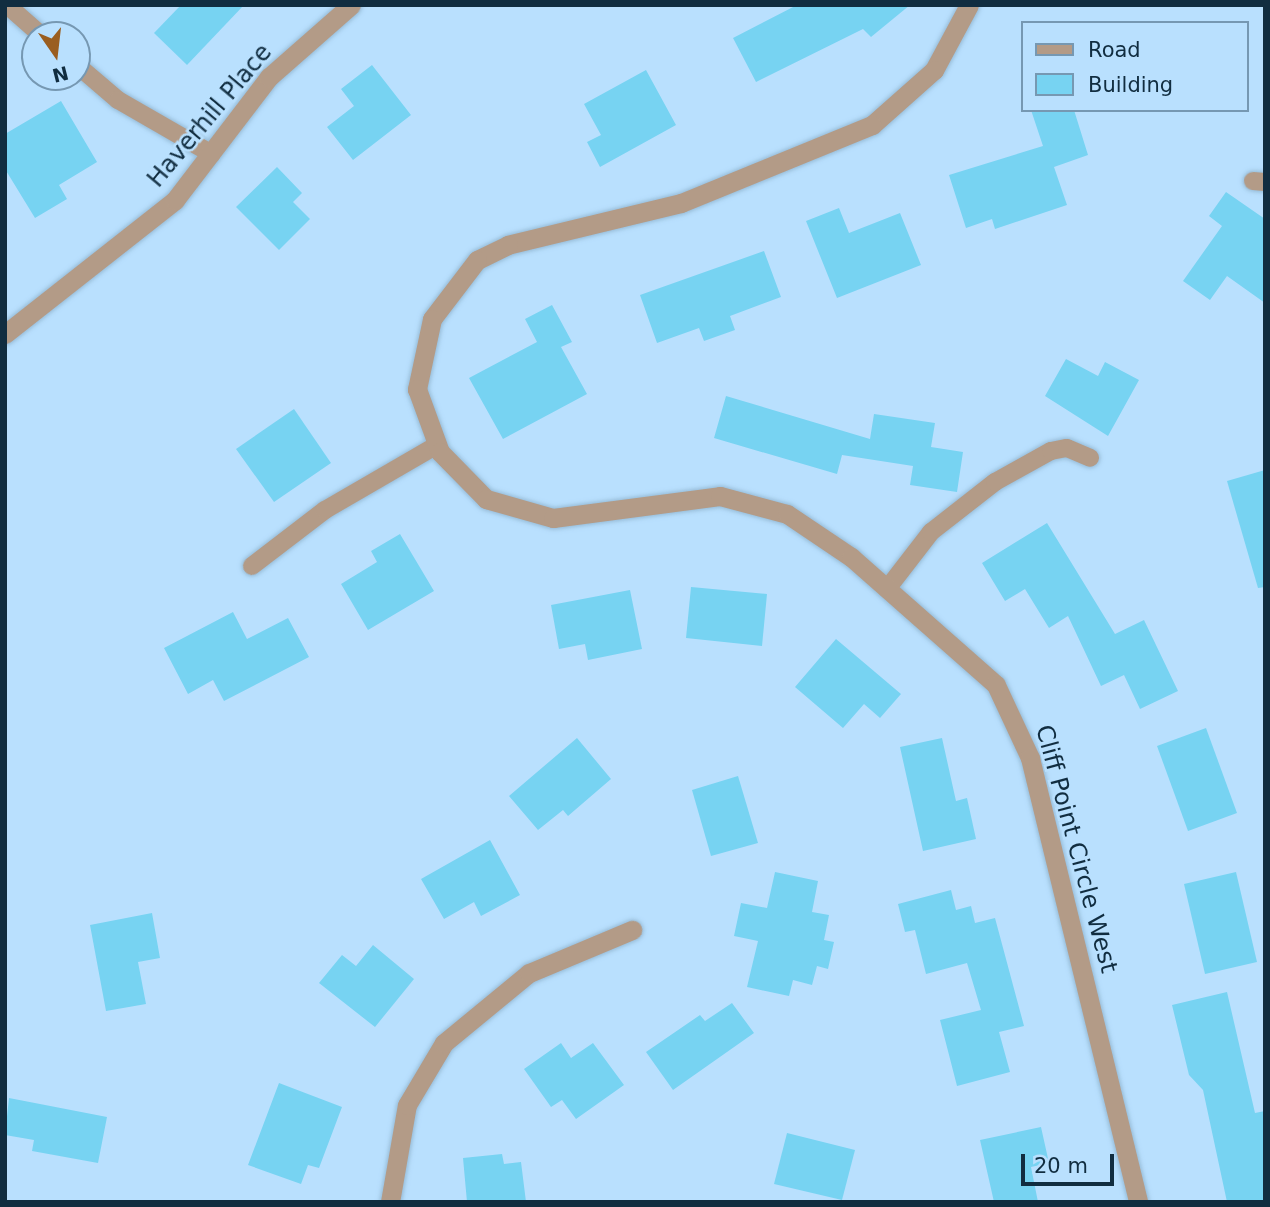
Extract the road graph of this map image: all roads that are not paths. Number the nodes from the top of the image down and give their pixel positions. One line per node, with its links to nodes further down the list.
1 (7, 5): 4 (lane)
2 (351, 5): 6 (street, Haverhill Place)
3 (969, 5): 8 (street, Cliff Point Circle West)
4 (25, 21)
5 (91, 77): 6 (lane)
6 (212, 153): 7 (street, Haverhill Place)
7 (5, 334)
8 (437, 445): 10 (lane); 11 (street, Cliff Point Circle West)
9 (1090, 458): 11 (lane)
10 (253, 566)
11 (887, 589): 14 (street, Cliff Point Circle West)
12 (632, 930): 13 (street)
13 (390, 1202)
14 (1138, 1202)

